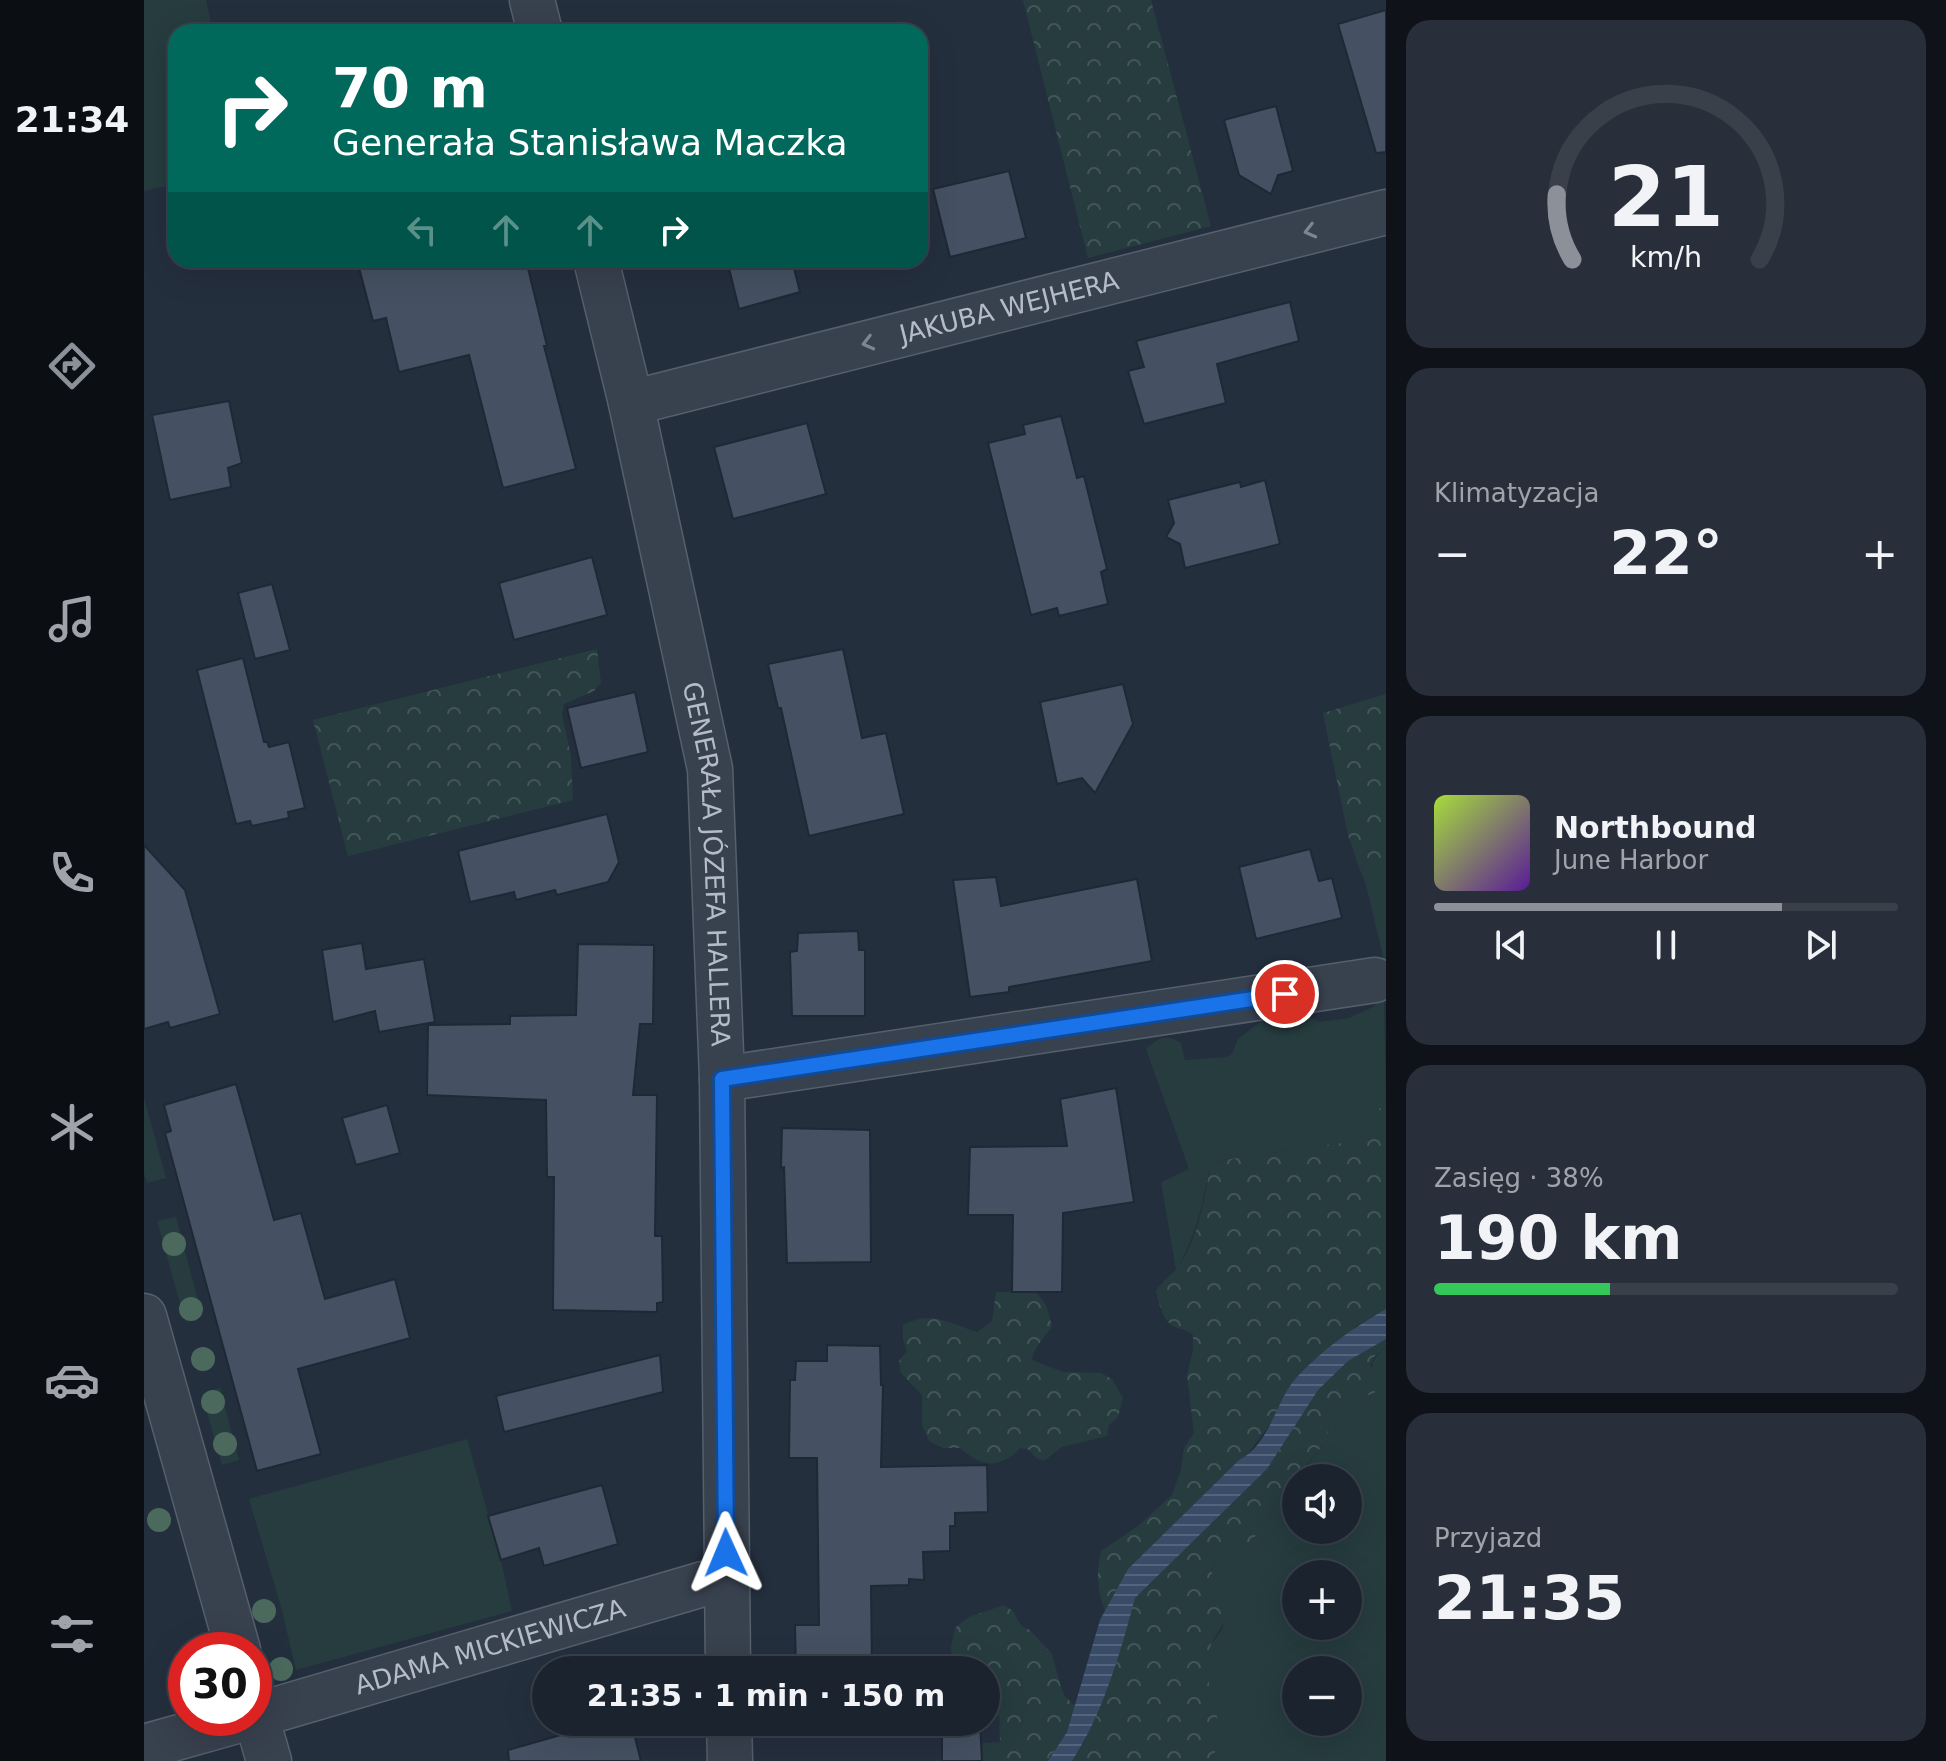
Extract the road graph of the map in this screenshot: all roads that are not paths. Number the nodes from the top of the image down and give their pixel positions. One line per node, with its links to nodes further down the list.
1 (532, 0): 2 (street)
2 (538, 24)
3 (1386, 212): 5 (street, JAKUBA WEJHERA, one-way to 5)
4 (598, 268): 5 (street, GENERAŁA JÓZEFA HALLERA)
5 (631, 403): 7 (street, GENERAŁA JÓZEFA HALLERA)
6 (1375, 980): 7 (street)
7 (722, 1079): 9 (street, GENERAŁA JÓZEFA HALLERA)
8 (144, 1316): 10 (street)
9 (726, 1584): 11 (street, GENERAŁA JÓZEFA HALLERA); 12 (street, ADAMA MICKIEWICZA)
10 (233, 1632)
11 (728, 1656)
12 (272, 1709)
13 (181, 1736): 16 (street, ADAMA MICKIEWICZA)
14 (260, 1736): 17 (street)
15 (729, 1736): 18 (street)
16 (144, 1747)
17 (269, 1761)
18 (730, 1761)

